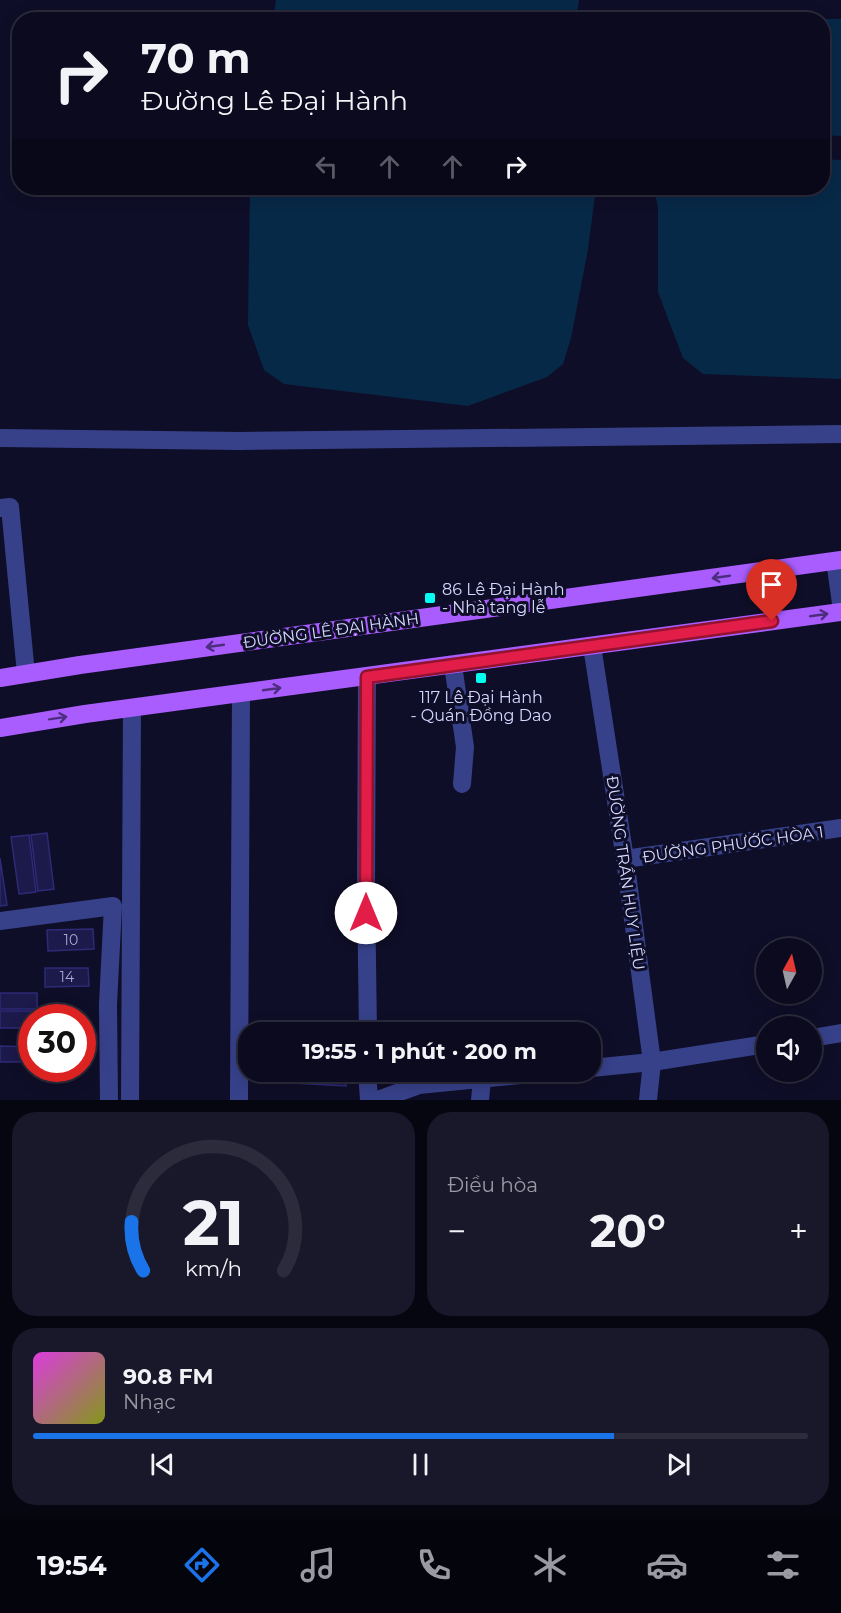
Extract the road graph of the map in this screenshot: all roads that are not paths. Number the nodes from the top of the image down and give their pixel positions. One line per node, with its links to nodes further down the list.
1 (841, 434): 2 (street)
2 (0, 438)
3 (5, 508): 9 (street)
4 (838, 561): 5 (street); 9 (main road, ĐƯỜNG LÊ ĐẠI HÀNH, one-way to 9)
5 (841, 603)
6 (841, 612): 7 (main road, one-way to 6)
7 (592, 646): 8 (main road); 17 (street, ĐƯỜNG TRẦN HUY LIỆU)
8 (453, 665): 10 (main road); 15 (street)
9 (26, 674): 11 (main road, ĐƯỜNG LÊ ĐẠI HÀNH)
10 (367, 677): 12 (main road, one-way to 10); 19 (street)
11 (0, 678)
12 (241, 694): 13 (main road); 30 (street)
13 (132, 708): 14 (main road, one-way to 13); 29 (street)
14 (0, 728)
15 (462, 784)
16 (841, 828): 17 (street, ĐƯỜNG PHƯỚC HÒA 1)
17 (626, 859): 23 (street, ĐƯỜNG TRẦN HUY LIỆU)
18 (0, 921): 28 (street)
19 (368, 1022)
20 (841, 1033): 21 (street)
21 (822, 1036)
22 (756, 1046): 23 (street)
23 (652, 1062): 24 (street); 34 (street, ĐƯỜNG TRẦN HUY LIỆU)
24 (601, 1067)
25 (368, 1082): 31 (street)
26 (450, 1082): 32 (street)
27 (482, 1082): 33 (street)
28 (109, 1100)
29 (130, 1100)
30 (239, 1100)
31 (369, 1100)
32 (378, 1100)
33 (480, 1100)
34 (648, 1100)

